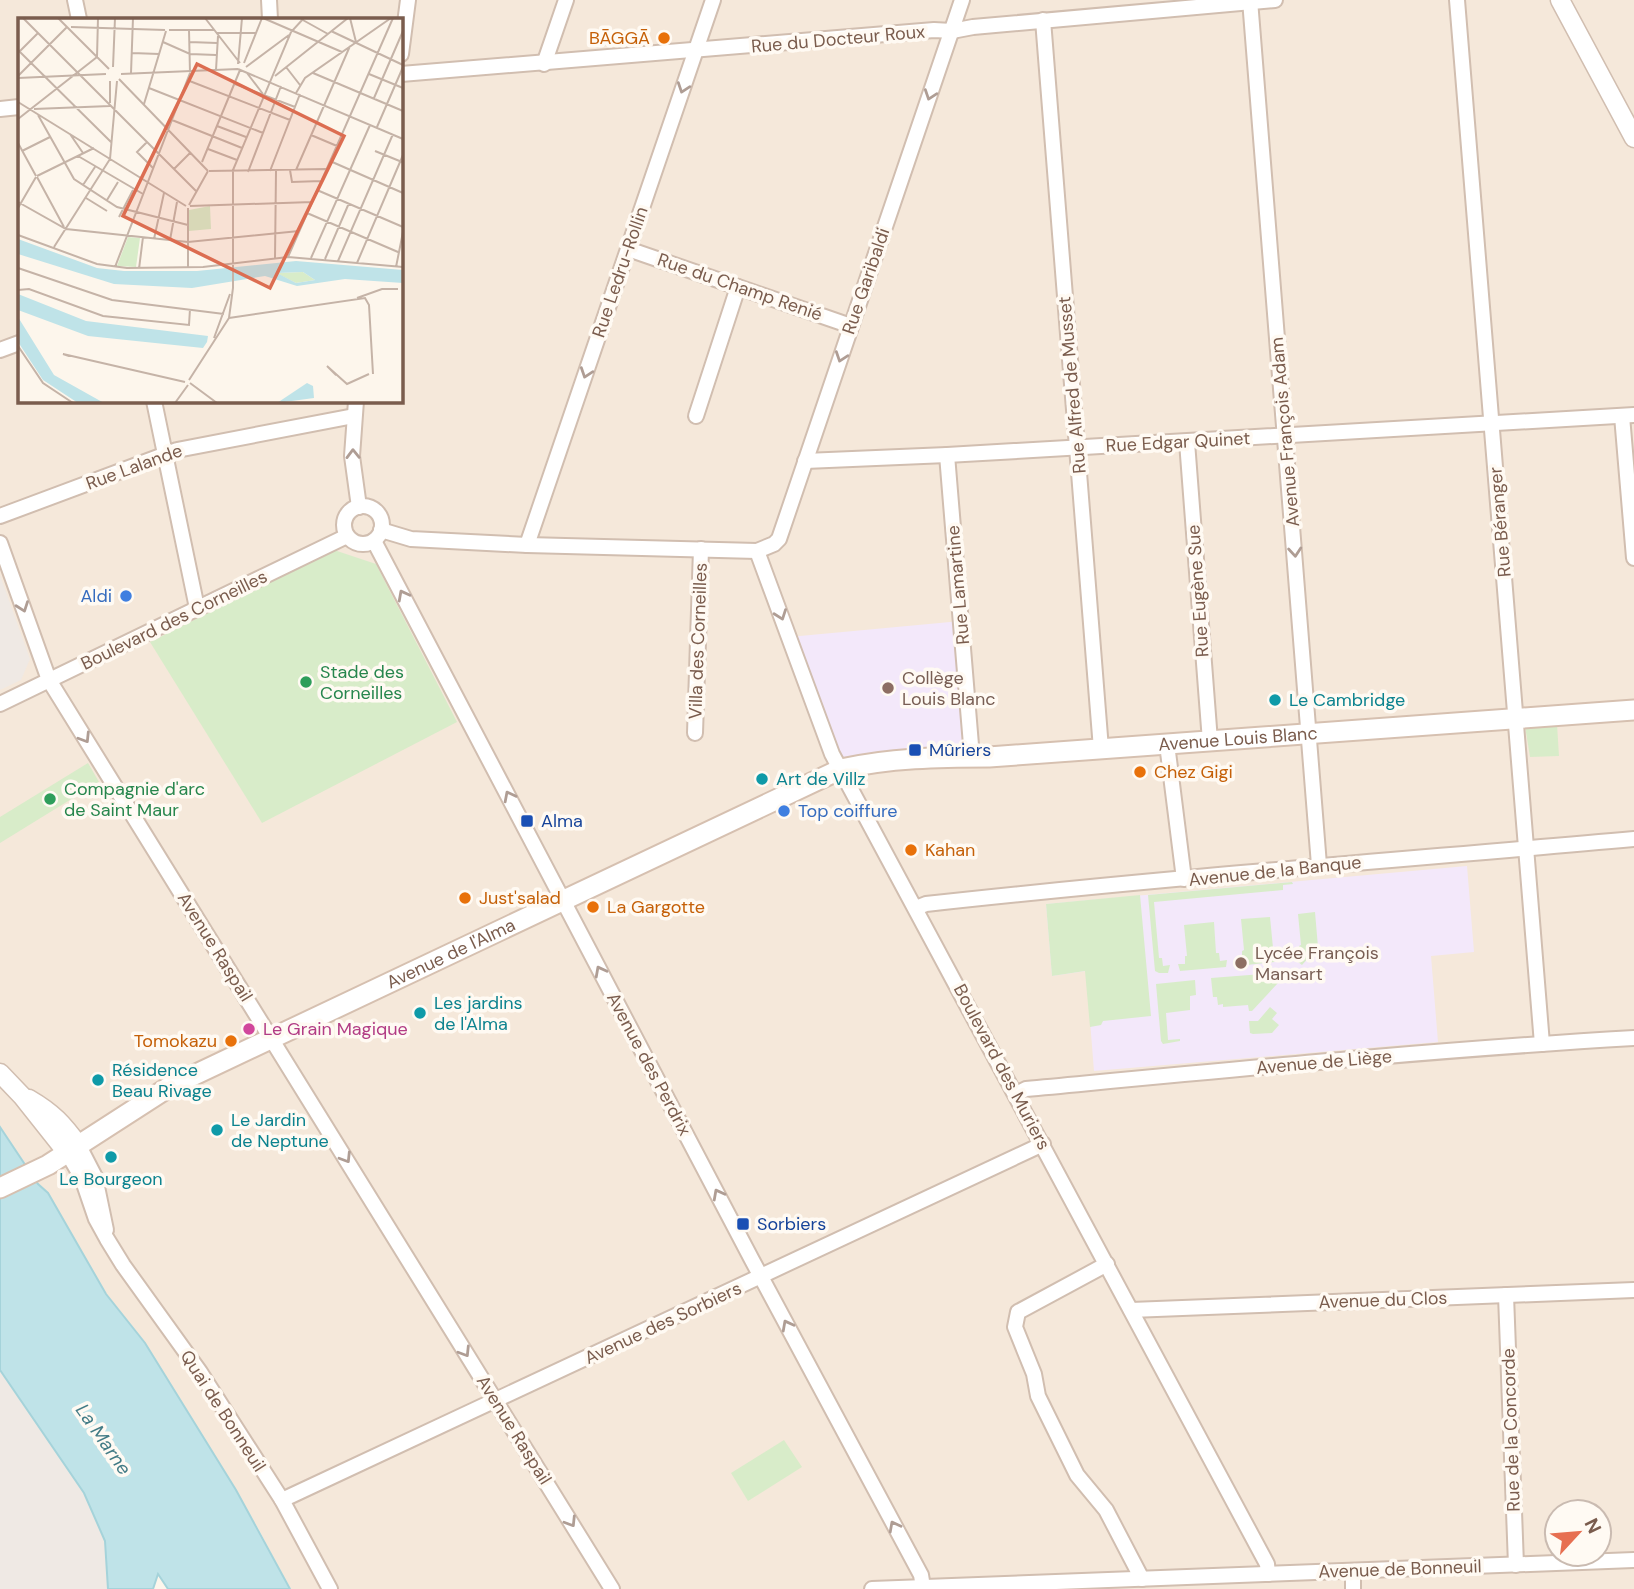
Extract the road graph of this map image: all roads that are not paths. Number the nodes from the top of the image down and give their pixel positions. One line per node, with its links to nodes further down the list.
1 (75, 0): 11 (street)
2 (269, 0): 12 (street)
3 (408, 0): 15 (street)
4 (566, 0): 17 (street)
5 (713, 0): 16 (street, Rue Ledru-Rollin)
6 (962, 0): 14 (street, Rue Garibaldi)
7 (1275, 0): 10 (street, Rue du Docteur Roux)
8 (1457, 0): 31 (street, Rue Béranger)
9 (1560, 0): 21 (street)
10 (1250, 1): 13 (street, Rue du Docteur Roux); 32 (street, Avenue François Adam)
11 (79, 18)
12 (270, 18)
13 (1043, 20): 14 (street, Rue du Docteur Roux); 34 (street, Rue Alfred de Musset)
14 (952, 31): 16 (street, Rue du Docteur Roux); 24 (street, Rue Garibaldi, one-way to 24)
15 (402, 46)
16 (696, 51): 17 (street, Rue du Docteur Roux); 22 (street, Rue Ledru-Rollin, one-way to 22)
17 (544, 64): 18 (street, Rue du Docteur Roux)
18 (402, 74)
19 (18, 107): 20 (street)
20 (0, 109)
21 (1634, 138)
22 (628, 249): 23 (street, Rue du Champ Renié); 43 (street, Rue Ledru-Rollin, one-way to 43)
23 (738, 287): 24 (street, Rue du Champ Renié); 29 (street)
24 (851, 326): 37 (street, Rue Garibaldi, one-way to 37)
25 (18, 343): 26 (street)
26 (0, 350)
27 (154, 402): 35 (street)
28 (355, 408): 35 (street, Rue Lalande); 38 (street, one-way to 28)
29 (696, 416)
30 (1628, 416): 31 (street, Rue Edgar Quinet); 46 (street)
31 (1491, 423): 32 (street, Rue Edgar Quinet); 51 (street, Rue Béranger)
32 (1285, 436): 33 (street, Rue Edgar Quinet); 53 (street, Avenue François Adam, one-way to 53)
33 (1186, 442): 34 (street, Rue Edgar Quinet); 54 (street, Rue Eugène Sue)
34 (1077, 447): 36 (street, Rue Edgar Quinet); 56 (street, Rue Alfred de Musset)
35 (165, 455): 39 (street, Rue Lalande); 47 (street)
36 (947, 456): 37 (street, Rue Edgar Quinet); 57 (street, Rue Lamartine)
37 (805, 461): 45 (street, Rue Garibaldi)
38 (359, 507): 40 (street); 41 (street)
39 (0, 516)
40 (377, 535): 41 (street); 43 (street); 63 (street, Avenue des Perdrix, one-way to 40)
41 (347, 536): 47 (street, Boulevard des Corneilles)
42 (0, 543): 48 (street, Avenue Raspail, one-way to 48)
43 (527, 545): 44 (street)
44 (701, 549): 45 (street); 52 (street, Villa des Corneilles)
45 (757, 551): 58 (street, Boulevard des Muriers, one-way to 58)
46 (1634, 558)
47 (197, 608): 48 (street, Boulevard des Corneilles)
48 (49, 680): 49 (street, Boulevard des Corneilles); 65 (street, Avenue Raspail, one-way to 65)
49 (0, 704)
50 (1634, 710): 51 (main road, Avenue Louis Blanc)
51 (1516, 719): 53 (main road, Avenue Louis Blanc); 60 (street, Rue Béranger)
52 (695, 733)
53 (1309, 733): 54 (main road, Avenue Louis Blanc); 61 (street, Avenue François Adam)
54 (1210, 741): 55 (main road, Avenue Louis Blanc)
55 (1167, 744): 56 (main road, Avenue Louis Blanc); 62 (street)
56 (1101, 749): 57 (main road, Avenue Louis Blanc)
57 (972, 757): 58 (main road, Avenue Louis Blanc)
58 (841, 769): 63 (main road, Avenue de l'Alma); 64 (street, Boulevard des Muriers)
59 (1634, 839): 60 (street, Avenue de la Banque)
60 (1525, 849): 61 (street, Avenue de la Banque); 67 (street, Rue Béranger)
61 (1320, 865): 62 (street, Avenue de la Banque)
62 (1184, 879): 64 (street, Avenue de la Banque)
63 (563, 900): 65 (main road, Avenue de l'Alma); 74 (street, Avenue des Perdrix, one-way to 63)
64 (916, 908): 69 (street, Boulevard des Muriers)
65 (271, 1038): 71 (main road, Avenue de l'Alma); 78 (street, Avenue Raspail, one-way to 78)
66 (1634, 1038): 67 (street, Avenue de Liège)
67 (1542, 1044): 69 (street, Avenue de Liège)
68 (0, 1073): 71 (street, Quai de Bonneuil)
69 (1016, 1094): 70 (street, Boulevard des Muriers)
70 (1043, 1144): 73 (street, Boulevard des Muriers); 74 (street, Avenue des Sorbiers)
71 (73, 1150): 72 (main road, Avenue de l'Alma); 79 (street, Quai de Bonneuil)
72 (0, 1188)
73 (1107, 1264): 77 (street, Boulevard des Muriers); 84 (street)
74 (761, 1276): 78 (street, Avenue des Sorbiers); 86 (street, Avenue des Perdrix, one-way to 74)
75 (1634, 1290): 76 (street, Avenue du Clos)
76 (1506, 1295): 77 (street, Avenue du Clos); 81 (street, Rue de la Concorde)
77 (1131, 1310): 83 (street, Boulevard des Muriers)
78 (496, 1401): 79 (street, Avenue des Sorbiers); 88 (street, Avenue Raspail, one-way to 88)
79 (282, 1500): 87 (street, Quai de Bonneuil)
80 (1634, 1560): 81 (street, Avenue de Bonneuil)
81 (1516, 1565): 82 (street, Avenue de Bonneuil)
82 (1353, 1571): 83 (street, Avenue de Bonneuil); 90 (street)
83 (1268, 1574): 84 (street, Avenue de Bonneuil)
84 (1142, 1579): 85 (street, Avenue de Bonneuil)
85 (1053, 1586): 86 (street, Avenue de Bonneuil)
86 (923, 1587): 89 (street, Avenue de Bonneuil)
87 (330, 1589)
88 (612, 1589)
89 (872, 1589)
90 (1353, 1589)

